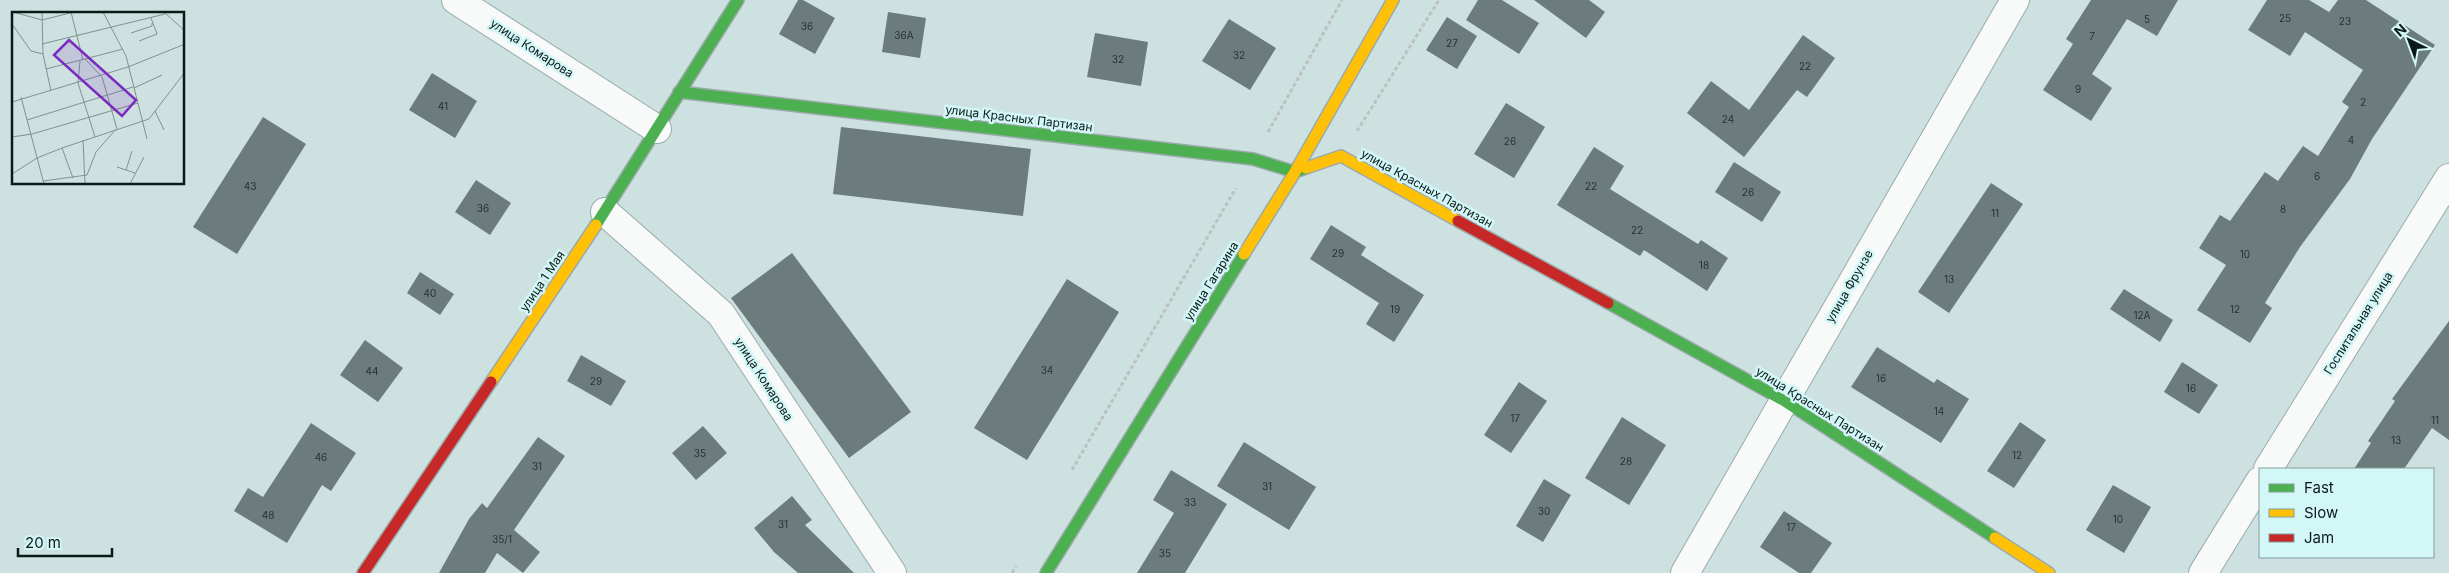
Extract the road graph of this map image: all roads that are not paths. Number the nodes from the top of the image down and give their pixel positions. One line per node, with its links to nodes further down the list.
1 (456, 0): 6 (street, улица Комарова)
2 (738, 0): 5 (street, улица 1 Мая)
3 (1393, 0): 7 (street, улица Гагарина)
4 (2015, 0): 10 (street, улица Фрунзе)
5 (679, 92): 6 (street, улица 1 Мая); 7 (street, улица Красных Партизан)
6 (658, 129): 9 (street, улица 1 Мая)
7 (1295, 172): 10 (street, улица Красных Партизан); 15 (street, улица Гагарина)
8 (2449, 178): 11 (street, Госпитальная улица)
9 (605, 212): 13 (street, улица 1 Мая); 14 (street, улица Комарова)
10 (1783, 400): 16 (street, улица Фрунзе); 17 (street, улица Красных Партизан)
11 (2269, 468)
12 (2259, 483): 18 (street)
13 (363, 573)
14 (892, 573)
15 (1046, 573)
16 (1684, 573)
17 (2050, 573)
18 (2203, 573)

